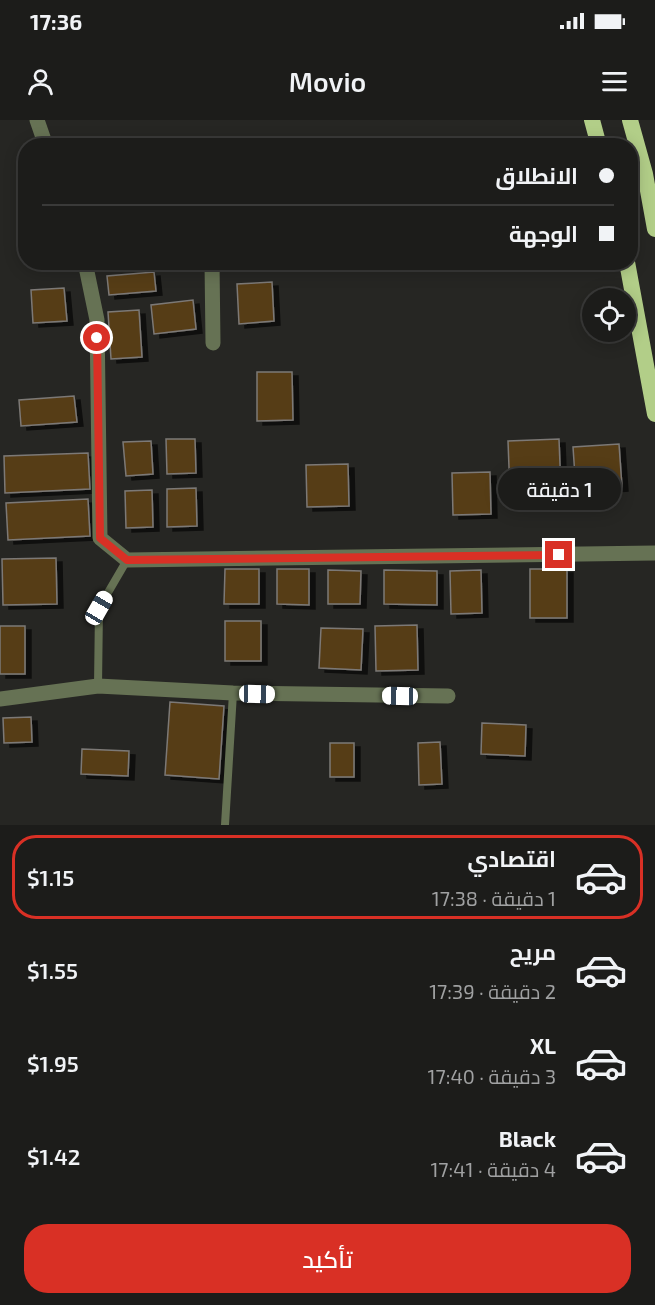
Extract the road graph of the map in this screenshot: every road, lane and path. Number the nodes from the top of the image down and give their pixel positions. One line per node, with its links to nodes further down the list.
1 (37, 120): 4 (street)
2 (592, 120): 5 (highway)
3 (630, 120): 6 (highway)
4 (43, 138)
5 (597, 138)
6 (637, 138)
7 (638, 141): 8 (highway)
8 (650, 173): 9 (highway)
9 (655, 229)
10 (87, 270): 16 (street)
11 (212, 270): 13 (street)
12 (628, 270): 14 (highway)
13 (213, 343)
14 (655, 414)
15 (655, 554): 16 (street)
16 (127, 560): 17 (lane)
17 (98, 686): 18 (street); 20 (street)
18 (233, 693): 19 (street); 21 (lane)
19 (448, 696)
20 (0, 699)
21 (225, 825)

